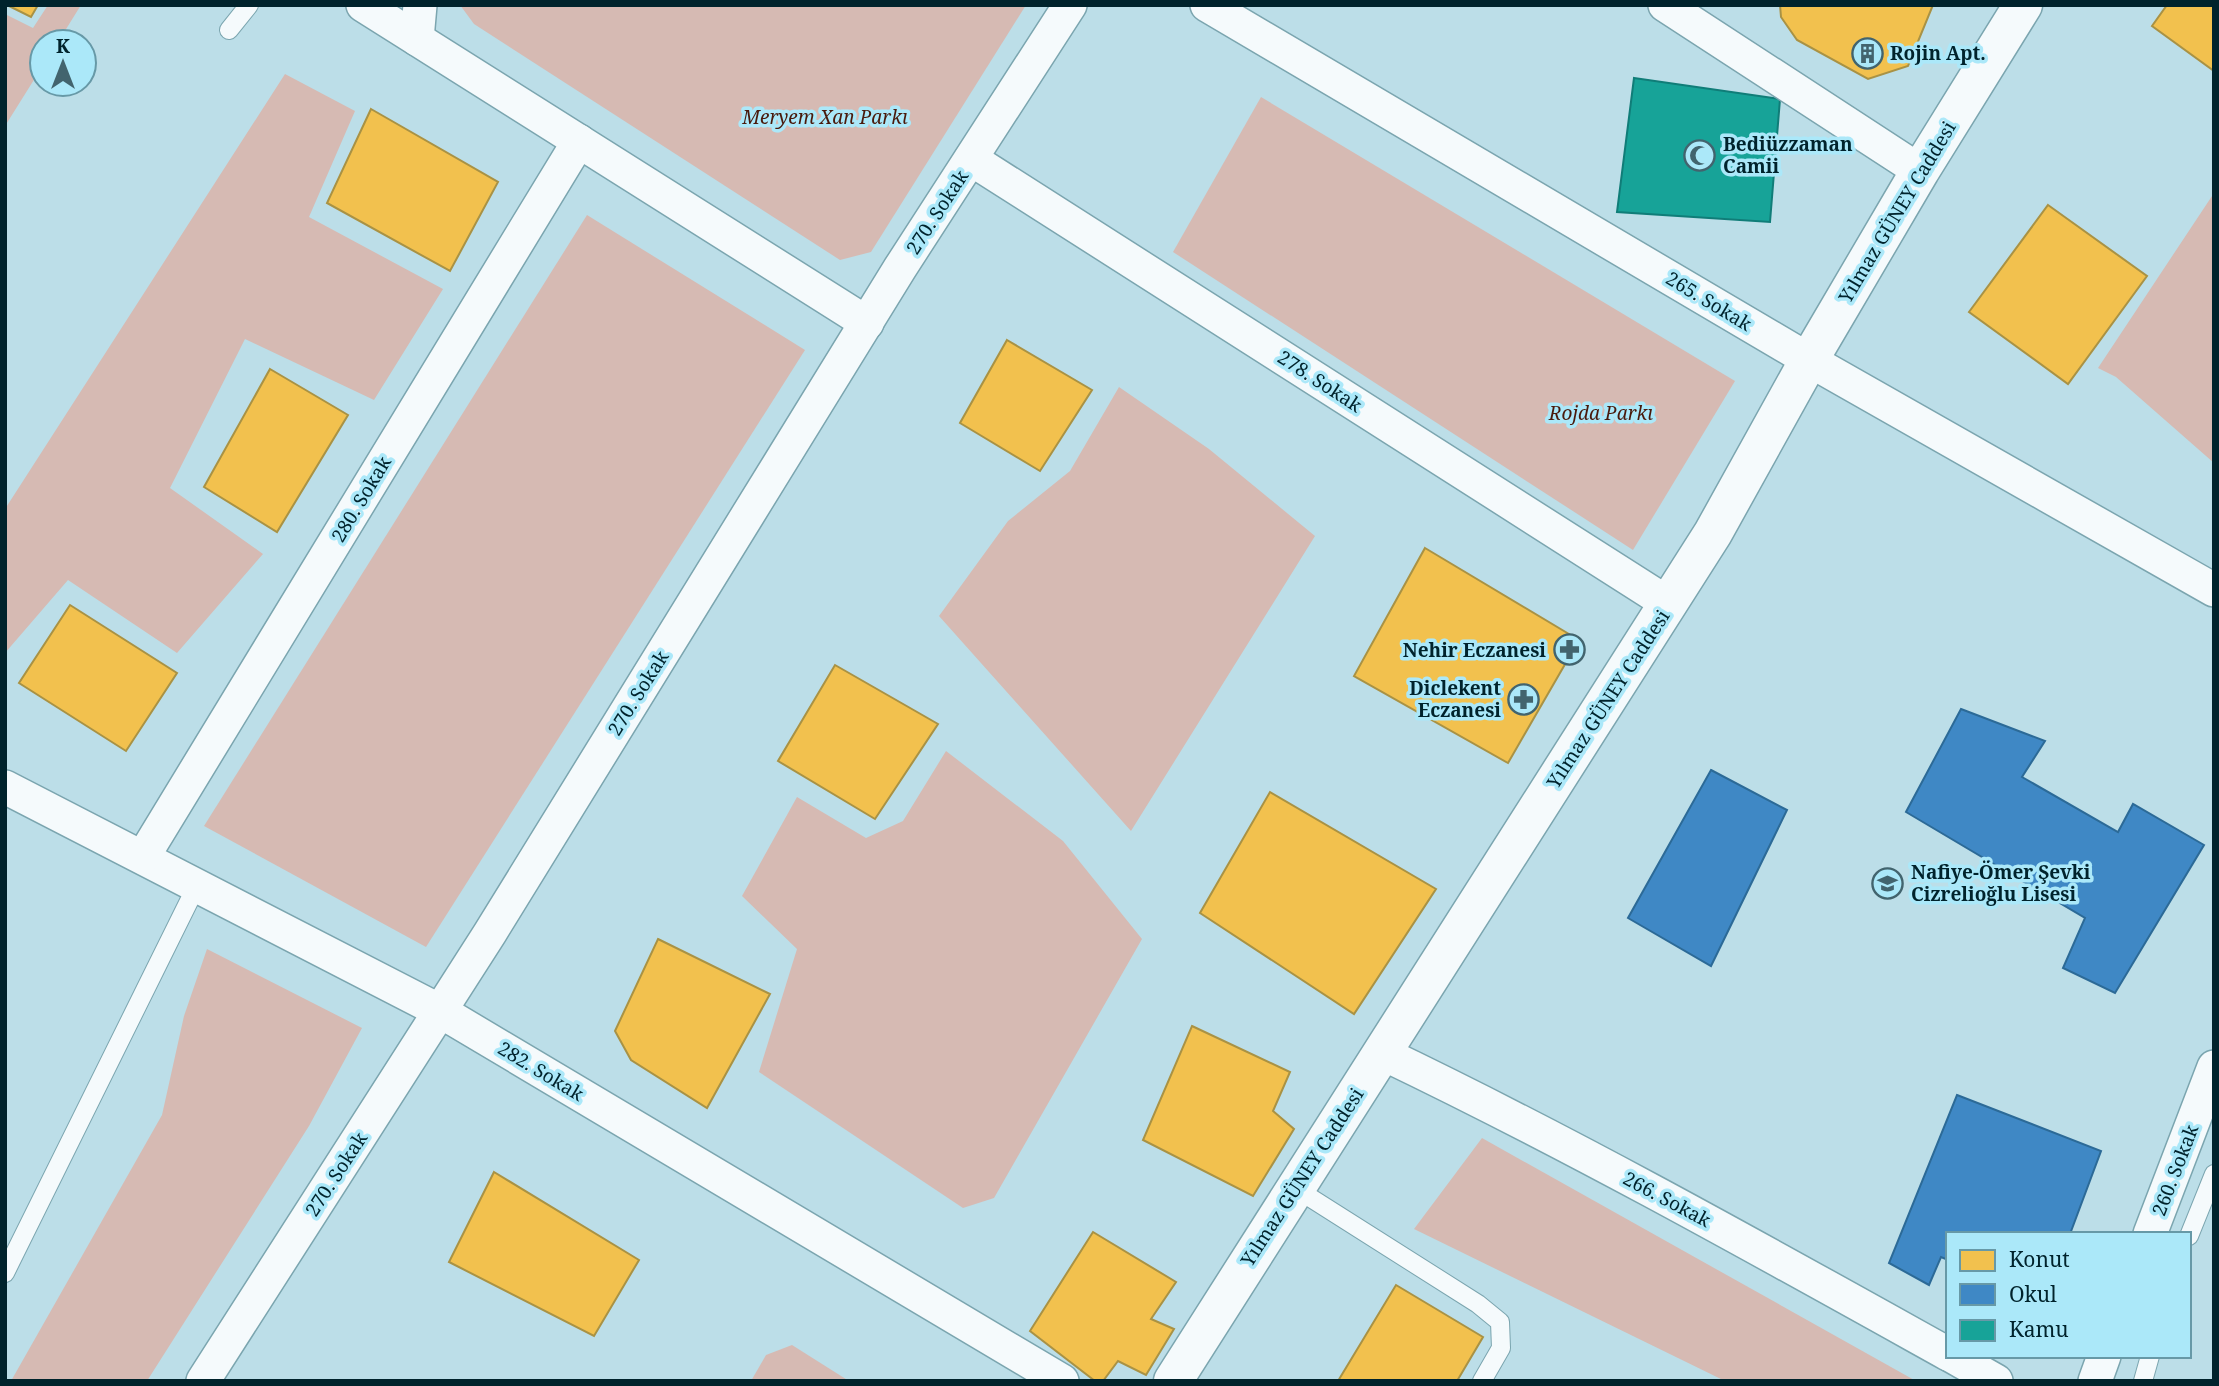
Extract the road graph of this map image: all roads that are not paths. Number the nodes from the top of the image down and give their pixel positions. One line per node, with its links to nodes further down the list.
1 (249, 5): 8 (lane)
2 (363, 5): 9 (street)
3 (420, 5): 9 (street)
4 (1070, 5): 11 (street, 270. Sokak)
5 (1207, 5): 14 (street, 265. Sokak)
6 (1665, 5): 12 (street)
7 (2023, 5): 12 (street, Yılmaz GÜNEY Caddesi)
8 (229, 30)
9 (417, 39): 10 (street)
10 (579, 142): 13 (street); 18 (street, 280. Sokak)
11 (971, 159): 13 (street, 270. Sokak); 16 (street, 278. Sokak)
12 (1920, 171): 14 (street, Yılmaz GÜNEY Caddesi)
13 (867, 323): 20 (street, 270. Sokak)
14 (1809, 360): 15 (street, 265. Sokak); 16 (street, Yılmaz GÜNEY Caddesi)
15 (2214, 590)
16 (1669, 604): 21 (street, Yılmaz GÜNEY Caddesi)
17 (5, 787): 18 (street, 282. Sokak)
18 (143, 857): 19 (street, 282. Sokak)
19 (197, 885): 20 (street, 282. Sokak); 27 (lane)
20 (440, 1011): 32 (street, 270. Sokak); 33 (street, 282. Sokak)
21 (1382, 1053): 24 (street, Yılmaz GÜNEY Caddesi); 28 (street, 266. Sokak)
22 (2214, 1067): 25 (street, 260. Sokak)
23 (2214, 1174): 26 (lane)
24 (1295, 1188): 34 (street, Yılmaz GÜNEY Caddesi); 35 (lane)
25 (2151, 1232)
26 (2191, 1232)
27 (5, 1273)
28 (1946, 1353)
29 (1955, 1358): 36 (street, 266. Sokak)
30 (2103, 1358): 37 (street)
31 (2149, 1358): 38 (lane)
32 (203, 1381)
33 (1062, 1381)
34 (1172, 1381)
35 (1482, 1381)
36 (1996, 1381)
37 (2095, 1381)
38 (2143, 1381)

